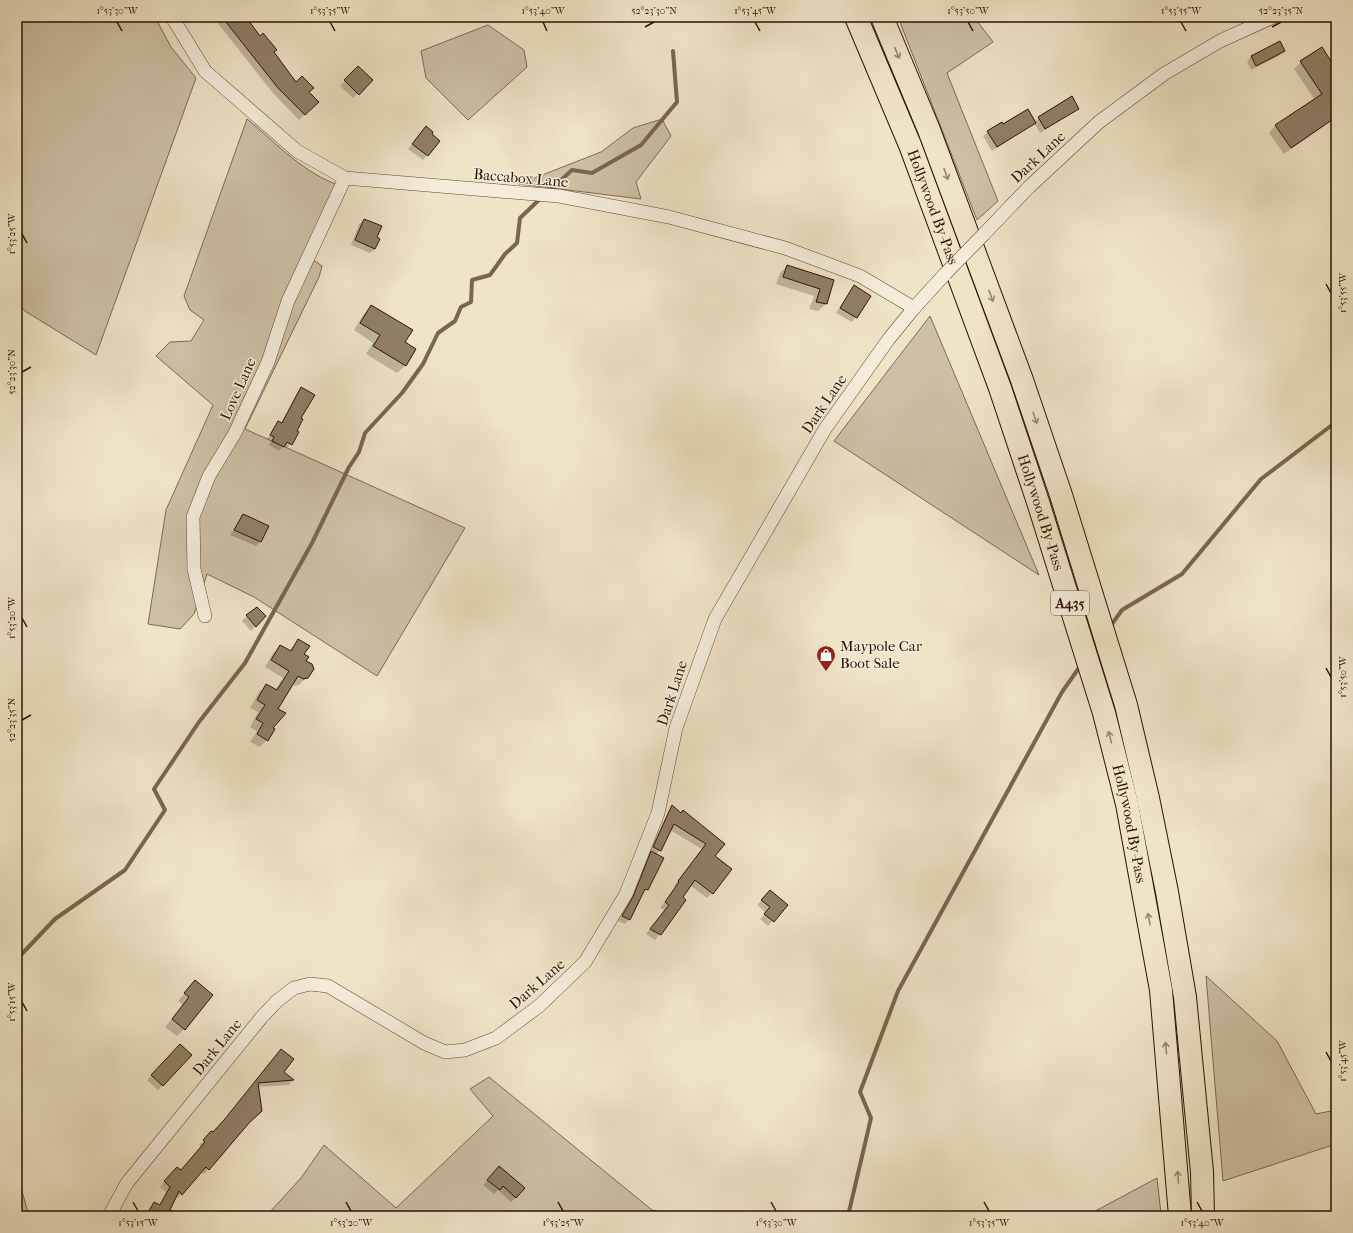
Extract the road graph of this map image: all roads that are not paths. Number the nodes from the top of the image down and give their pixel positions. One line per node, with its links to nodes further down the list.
1 (172, 17): 5 (street, Baccabox Lane)
2 (856, 17): 9 (highway, Hollywood By-Pass / A435, one-way to 2)
3 (882, 17): 10 (highway, Hollywood By-Pass / A435, one-way to 10)
4 (1272, 17): 6 (street, Dark Lane, bridge)
5 (345, 178): 6 (street, Baccabox Lane); 7 (street, Love Lane)
6 (914, 308): 8 (street, Dark Lane)
7 (205, 616)
8 (109, 1216)
9 (1180, 1216)
10 (1203, 1216)

